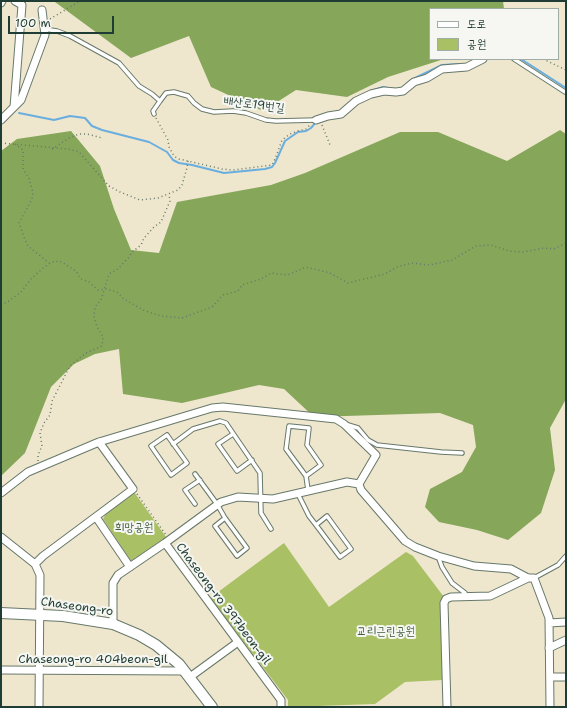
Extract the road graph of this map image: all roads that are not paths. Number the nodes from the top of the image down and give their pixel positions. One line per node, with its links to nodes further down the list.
1 (15, 1): 8 (street)
2 (42, 10): 3 (street)
3 (44, 26): 7 (lane); 8 (street)
4 (481, 60): 11 (street, 배산로19번길)
5 (516, 60): 6 (lane)
6 (565, 92)
7 (160, 101): 9 (lane); 11 (lane, 배산로19번길)
8 (14, 107): 10 (street)
9 (154, 114)
10 (1, 120)
11 (317, 120)
12 (344, 424): 14 (street); 16 (lane); 21 (street)
13 (233, 434): 15 (lane); 17 (lane); 17 (lane)
14 (99, 442): 23 (street); 28 (street)
15 (173, 444): 15 (lane)
16 (462, 454)
17 (252, 460): 25 (lane)
18 (195, 474): 20 (lane)
19 (306, 476): 19 (lane); 22 (lane)
20 (200, 480): 26 (lane); 27 (lane)
21 (359, 484): 22 (street); 34 (street)
22 (308, 490): 24 (street)
23 (1, 493)
24 (297, 493): 25 (street); 30 (lane)
25 (261, 499): 27 (street); 31 (lane)
26 (195, 504)
27 (217, 504): 29 (lane); 33 (street)
28 (96, 517): 36 (street); 37 (street)
29 (225, 518): 29 (lane)
30 (316, 525): 30 (lane)
31 (271, 529)
32 (1, 537): 36 (street)
33 (167, 542): 37 (street, Chaseong-ro 397beon-gil); 46 (street, Chaseong-ro 397beon-gil)
34 (438, 556): 38 (street); 39 (lane)
35 (566, 556): 38 (lane)
36 (35, 564): 41 (street)
37 (130, 567): 44 (street, Chaseong-ro 397beon-gil)
38 (531, 578): 39 (street); 43 (street)
39 (466, 597): 56 (street)
40 (1, 613): 41 (main road, Chaseong-ro)
41 (40, 614): 44 (main road, Chaseong-ro); 49 (street)
42 (566, 622): 43 (street)
43 (549, 623): 47 (street)
44 (113, 624): 50 (main road, Chaseong-ro)
45 (566, 640): 47 (street)
46 (238, 642): 50 (street); 55 (street, Chaseong-ro 397beon-gil)
47 (549, 648): 51 (street)
48 (1, 670): 49 (street, Chaseong-ro 404beon-gil)
49 (40, 671): 50 (street, Chaseong-ro 404beon-gil); 53 (street)
50 (188, 674): 54 (main road, Chaseong-ro)
51 (550, 677): 52 (street); 57 (street)
52 (566, 677)
53 (39, 707)
54 (212, 707)
55 (281, 707)
56 (447, 707)
57 (550, 707)

